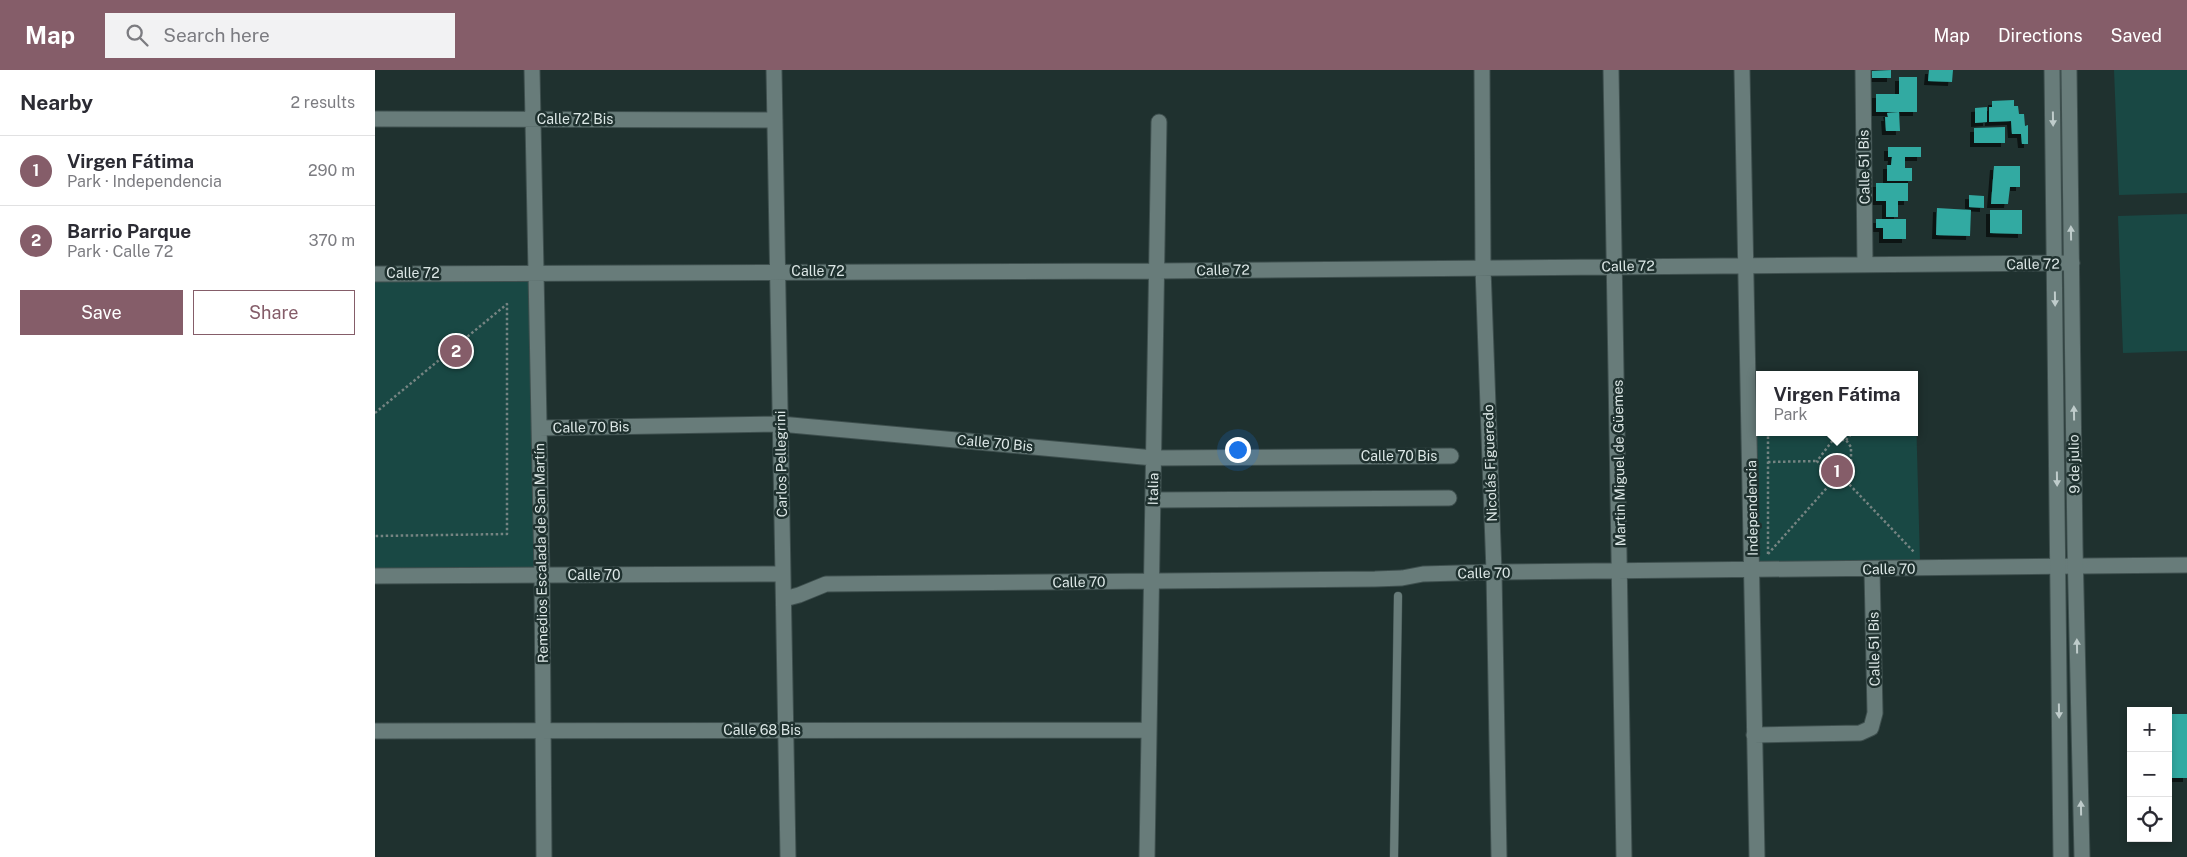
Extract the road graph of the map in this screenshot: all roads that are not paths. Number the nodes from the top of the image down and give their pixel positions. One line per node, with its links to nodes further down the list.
1 (532, 70): 10 (street, Remedios Escalada de San Martín)
2 (774, 70): 11 (street, Carlos Pellegrini)
3 (1482, 70): 18 (street, Nicolás Figueredo)
4 (1611, 70): 17 (street, Martin Miguel de Güemes)
5 (1742, 70): 16 (street, Independencia)
6 (1863, 70): 14 (street, Calle 51 Bis)
7 (2052, 70): 15 (street, 9 de julio, one-way to 15)
8 (2069, 70): 13 (street, 9 de julio, one-way to 8)
9 (375, 119): 10 (street, Calle 72 Bis)
10 (533, 119): 11 (street, Calle 72 Bis); 21 (street, Remedios Escalada de San Martín)
11 (775, 120): 20 (street, Carlos Pellegrini)
12 (1159, 122): 19 (street, Italia)
13 (2072, 263): 15 (street, Calle 72); 30 (street, 9 de julio, one-way to 13)
14 (1865, 264): 15 (street, Calle 72); 16 (street, Calle 72)
15 (2055, 264): 31 (street, 9 de julio, one-way to 31)
16 (1747, 265): 17 (street, Calle 72); 32 (street, Independencia)
17 (1614, 266): 18 (street, Calle 72); 35 (street, Martin Miguel de Güemes)
18 (1483, 268): 19 (street, Calle 72); 34 (street, Nicolás Figueredo)
19 (1157, 271): 20 (street, Calle 72); 26 (street, Italia)
20 (778, 272): 21 (street, Calle 72); 23 (street, Carlos Pellegrini)
21 (536, 273): 22 (street, Calle 72); 24 (street, Remedios Escalada de San Martín)
22 (375, 274)
23 (780, 424): 24 (street, Calle 70 Bis); 26 (street, Calle 70 Bis); 36 (street, Carlos Pellegrini)
24 (539, 428): 37 (street, Remedios Escalada de San Martín)
25 (1451, 456): 26 (street, Calle 70 Bis)
26 (1154, 458): 28 (street, Italia)
27 (1449, 498): 28 (street)
28 (1153, 500): 39 (street, Italia)
29 (2187, 565): 30 (street, Calle 70)
30 (2076, 566): 31 (street, Calle 70); 55 (street, 9 de julio, one-way to 30)
31 (2058, 567): 33 (street, Calle 70); 54 (street, 9 de julio, one-way to 54)
32 (1753, 570): 33 (street, Calle 70); 35 (street, Calle 70); 46 (street, Independencia)
33 (1872, 570): 46 (street, Calle 51 Bis)
34 (1494, 572): 35 (street, Calle 70); 39 (street, Calle 70); 51 (street, Nicolás Figueredo)
35 (1621, 572): 52 (street, Martin Miguel de Güemes)
36 (783, 574): 37 (street, Calle 70); 41 (street, Carlos Pellegrini)
37 (542, 575): 38 (street, Calle 70); 45 (street, Remedios Escalada de San Martín)
38 (375, 576)
39 (1152, 581): 41 (street, Calle 70); 44 (street, Italia)
40 (1398, 596): 50 (lane)
41 (783, 599): 43 (street, Carlos Pellegrini)
42 (375, 730): 45 (street, Calle 68 Bis)
43 (785, 730): 44 (street, Calle 68 Bis); 45 (street, Calle 68 Bis); 48 (street, Carlos Pellegrini)
44 (1149, 730): 49 (street, Italia)
45 (544, 731): 47 (street, Remedios Escalada de San Martín)
46 (1754, 735): 53 (street, Independencia)
47 (544, 857)
48 (788, 857)
49 (1147, 857)
50 (1394, 857)
51 (1499, 857)
52 (1624, 857)
53 (1757, 857)
54 (2061, 857)
55 (2082, 857)

